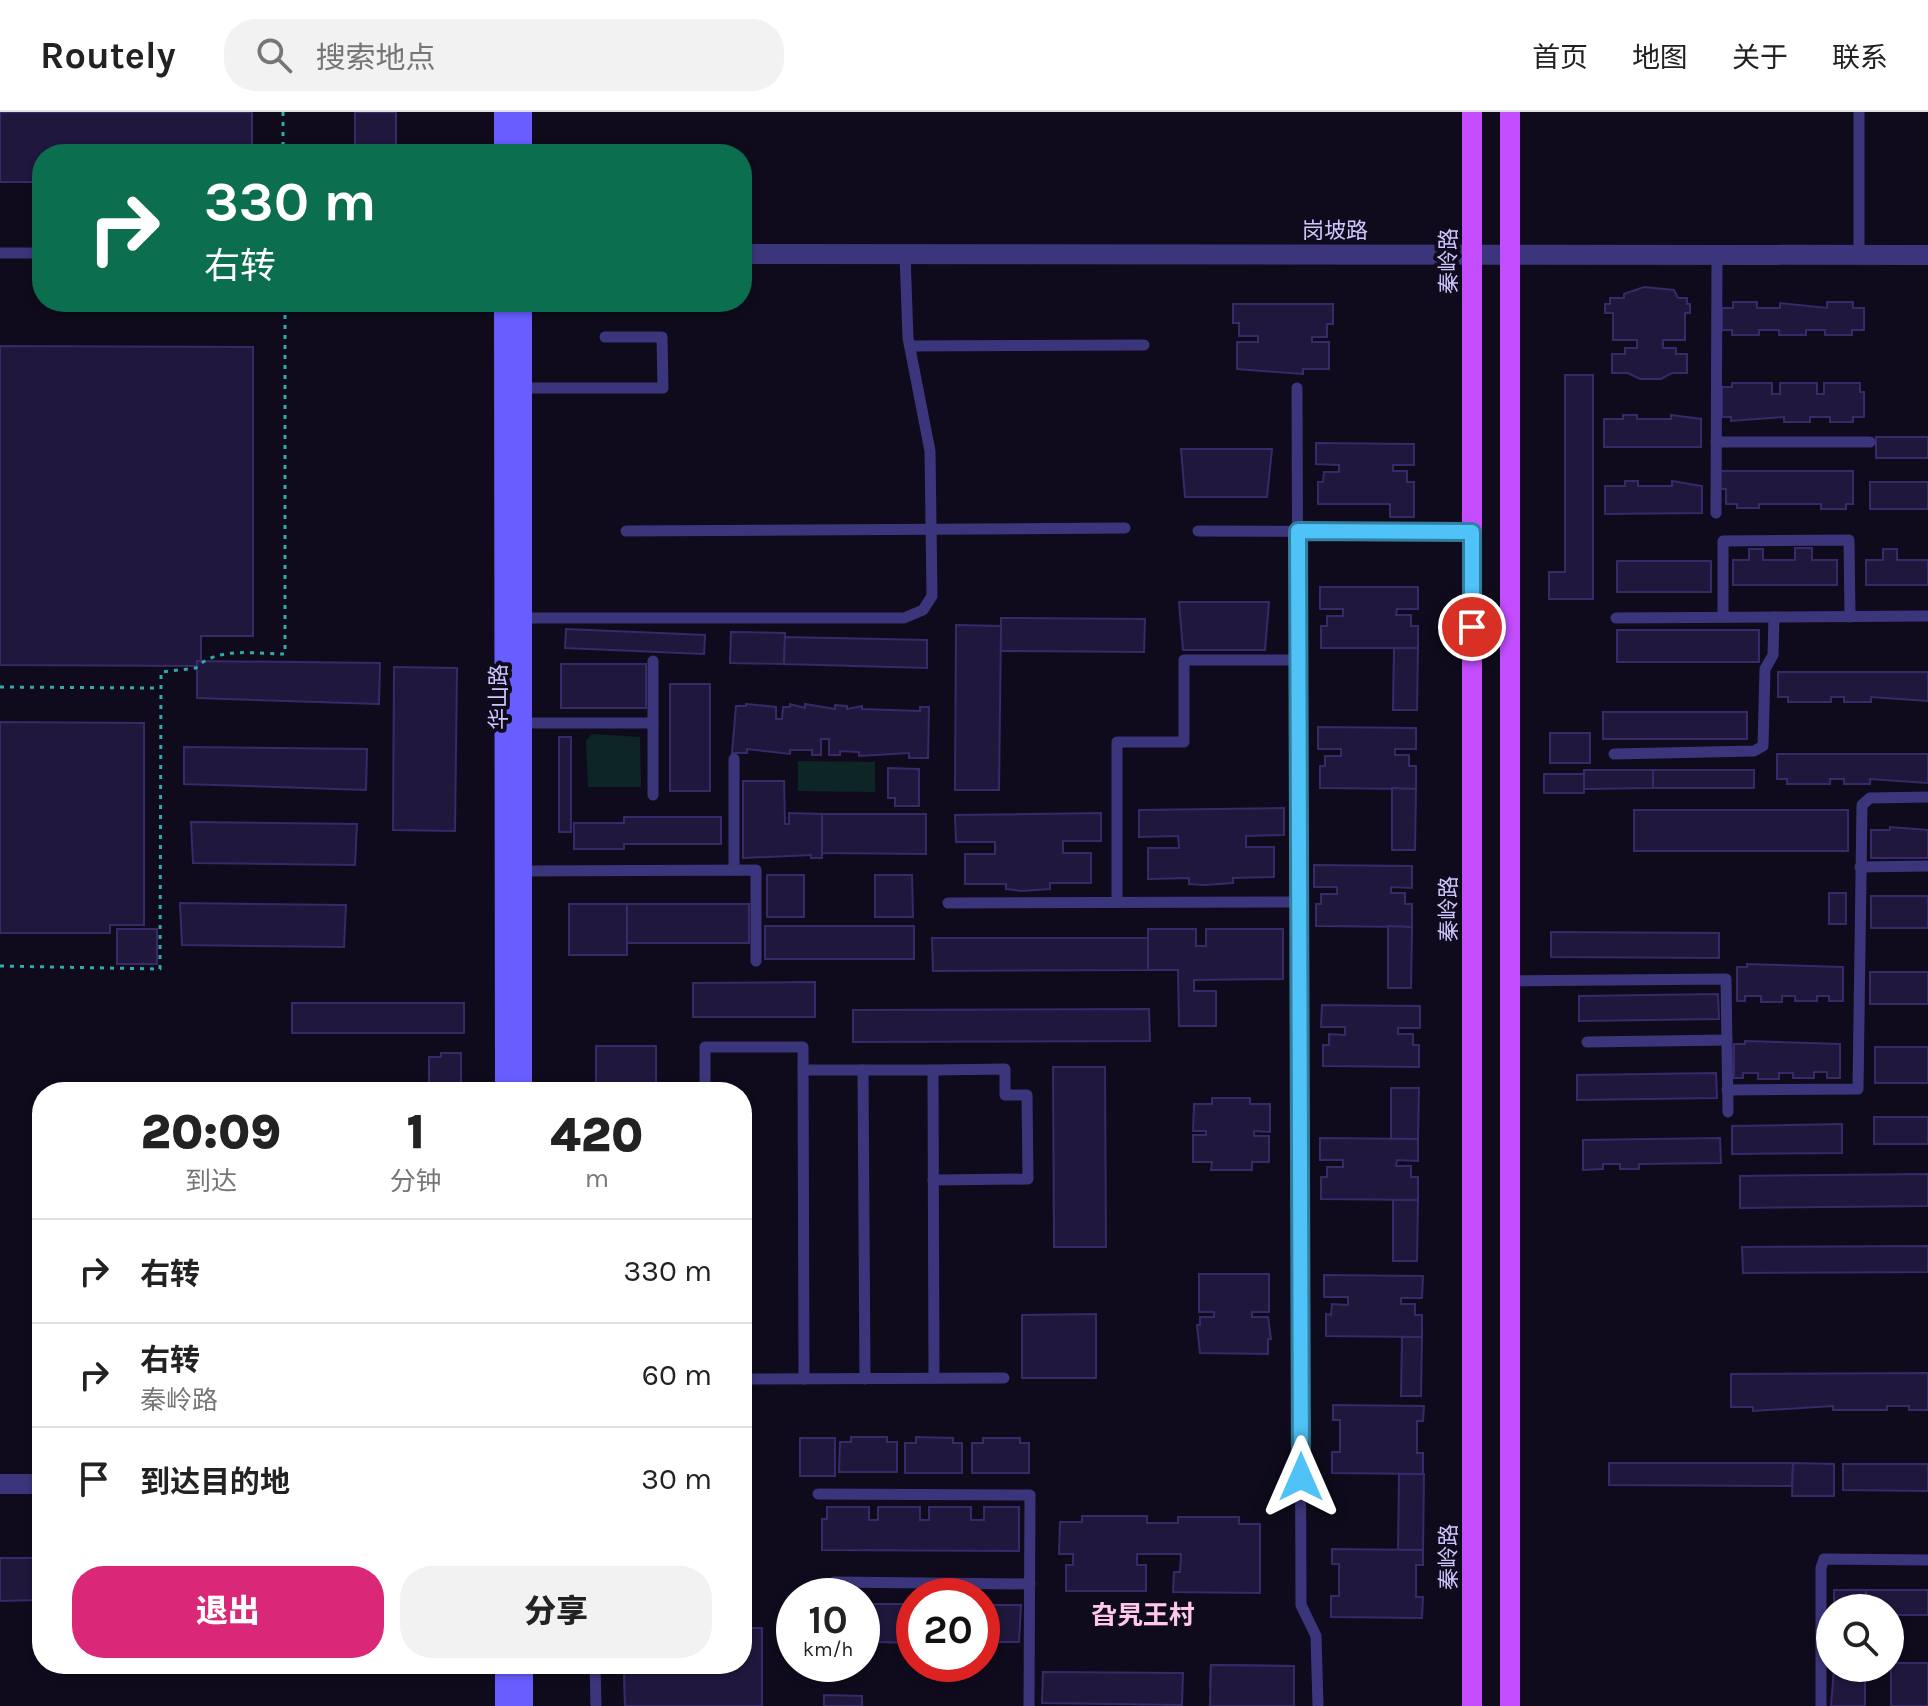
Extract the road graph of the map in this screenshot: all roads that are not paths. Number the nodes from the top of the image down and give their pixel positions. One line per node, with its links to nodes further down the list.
1 (504, 112): 6 (street)
2 (522, 112): 7 (street)
3 (1472, 112): 12 (main road, 秦岭路)
4 (1510, 112): 13 (main road)
5 (1859, 112): 15 (lane)
6 (504, 144)
7 (522, 144)
8 (0, 253): 9 (lane)
9 (32, 253)
10 (752, 254): 11 (street, 岗坡路)
11 (905, 254): 12 (street, 岗坡路); 21 (lane)
12 (1472, 254): 13 (street, 岗坡路); 32 (main road, 秦岭路)
13 (1510, 254): 14 (street, 岗坡路); 55 (main road)
14 (1717, 255): 15 (street, 岗坡路); 24 (lane)
15 (1859, 255): 16 (street, 岗坡路)
16 (1928, 255)
17 (504, 312): 61 (street, 华山路)
18 (522, 312): 22 (street, 华山路)
19 (605, 337): 22 (lane)
20 (1144, 345): 21 (lane)
21 (910, 346): 28 (lane)
22 (522, 388): 37 (street, 华山路)
23 (1297, 388): 31 (lane)
24 (1716, 442): 25 (lane); 26 (lane)
25 (1870, 442)
26 (1716, 513)
27 (1125, 528): 28 (lane)
28 (933, 529): 29 (lane); 37 (lane)
29 (626, 531)
30 (1198, 531): 31 (lane)
31 (1298, 531): 32 (lane); 39 (lane)
32 (1472, 532): 86 (main road, 秦岭路)
33 (1928, 616): 36 (lane)
34 (1723, 617): 35 (lane); 36 (lane); 38 (lane)
35 (1774, 617): 36 (lane); 43 (lane)
36 (1850, 617)
37 (522, 618): 41 (street, 华山路)
38 (1616, 618)
39 (1299, 660): 51 (lane); 52 (lane)
40 (653, 661): 42 (lane)
41 (522, 723): 42 (lane); 50 (street, 华山路)
42 (653, 723): 45 (lane)
43 (1614, 754)
44 (734, 759): 49 (lane)
45 (653, 795)
46 (1928, 797): 48 (lane)
47 (1928, 866): 48 (lane)
48 (1860, 867): 64 (lane)
49 (734, 870): 50 (lane); 54 (lane)
50 (522, 871): 62 (street, 华山路)
51 (1117, 902): 52 (lane); 53 (lane)
52 (1299, 902): 85 (lane)
53 (948, 903)
54 (756, 961)
55 (1510, 981): 56 (lane); 87 (main road)
56 (1727, 1040): 57 (lane); 64 (lane)
57 (1587, 1042)
58 (803, 1070): 59 (lane); 63 (lane); 70 (lane)
59 (863, 1070): 60 (lane); 71 (lane)
60 (933, 1070): 66 (lane); 66 (lane)
61 (505, 1082)
62 (522, 1082)
63 (705, 1082)
64 (1727, 1090): 65 (lane)
65 (1728, 1112)
66 (933, 1180): 67 (lane)
67 (934, 1378): 68 (lane); 71 (lane)
68 (1004, 1378)
69 (752, 1379): 70 (lane)
70 (804, 1379): 71 (lane)
71 (865, 1379)
72 (0, 1484): 73 (street)
73 (32, 1484)
74 (818, 1494): 77 (lane)
75 (1928, 1560): 88 (lane)
76 (880, 1582): 77 (lane)
77 (1030, 1584): 84 (lane)
78 (505, 1674): 81 (street)
79 (523, 1674): 82 (street)
80 (595, 1674): 83 (lane)
81 (505, 1706)
82 (523, 1706)
83 (596, 1706)
84 (1029, 1706)
85 (1318, 1706)
86 (1472, 1706)
87 (1510, 1706)
88 (1821, 1706)

